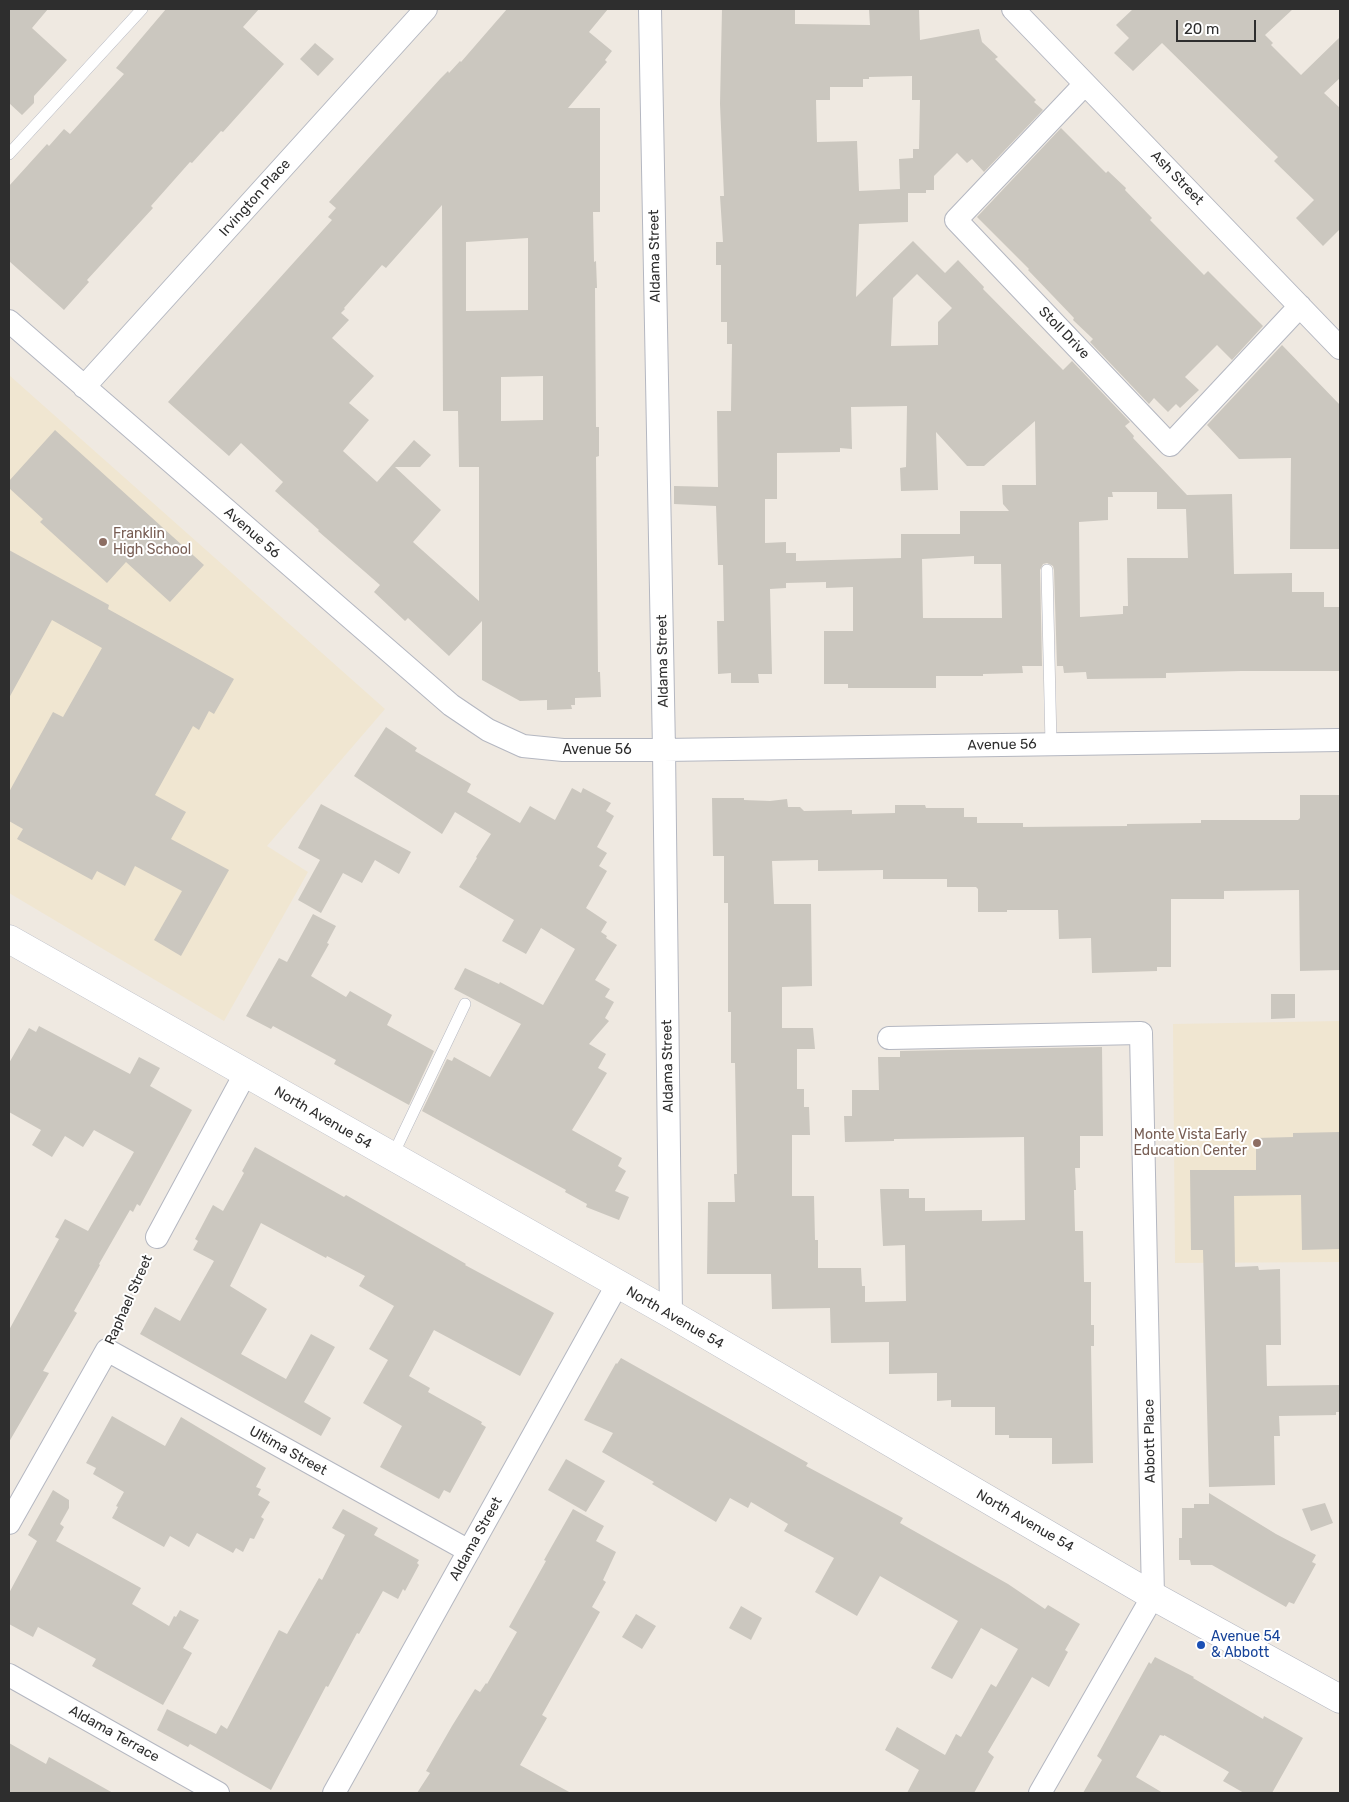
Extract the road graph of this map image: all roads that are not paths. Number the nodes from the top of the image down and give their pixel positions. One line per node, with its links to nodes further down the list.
1 (142, 9): 6 (lane)
2 (426, 9): 10 (street, Irvington Place)
3 (650, 9): 14 (street, Aldama Street)
4 (1013, 9): 5 (street, Ash Street)
5 (1085, 84): 7 (street, Ash Street); 7 (street, Stoll Drive)
6 (9, 154)
7 (1300, 306): 9 (street, Ash Street)
8 (9, 321): 10 (street, Avenue 56)
9 (1340, 348)
10 (84, 387): 14 (street, Avenue 56)
11 (1047, 570): 13 (lane)
12 (1340, 740): 13 (street, Avenue 56)
13 (1051, 744): 14 (street, Avenue 56)
14 (664, 750): 22 (street, Aldama Street)
15 (9, 939): 18 (street, North Avenue 54)
16 (465, 1004): 19 (lane)
17 (890, 1038): 26 (street, Abbott Place)
18 (246, 1074): 19 (street, North Avenue 54); 20 (street)
19 (392, 1157): 21 (street, North Avenue 54)
20 (157, 1237)
21 (617, 1285): 22 (street, North Avenue 54); 25 (street, Aldama Street)
22 (671, 1314): 26 (street, North Avenue 54)
23 (107, 1350): 24 (street, Raphael Street); 25 (street, Ultima Street)
24 (9, 1523)
25 (469, 1552): 30 (street, Aldama Street)
26 (1153, 1596): 28 (street, North Avenue 54); 31 (street)
27 (9, 1675): 29 (street, Aldama Terrace)
28 (1340, 1699)
29 (218, 1793)
30 (334, 1793)
31 (1040, 1793)

